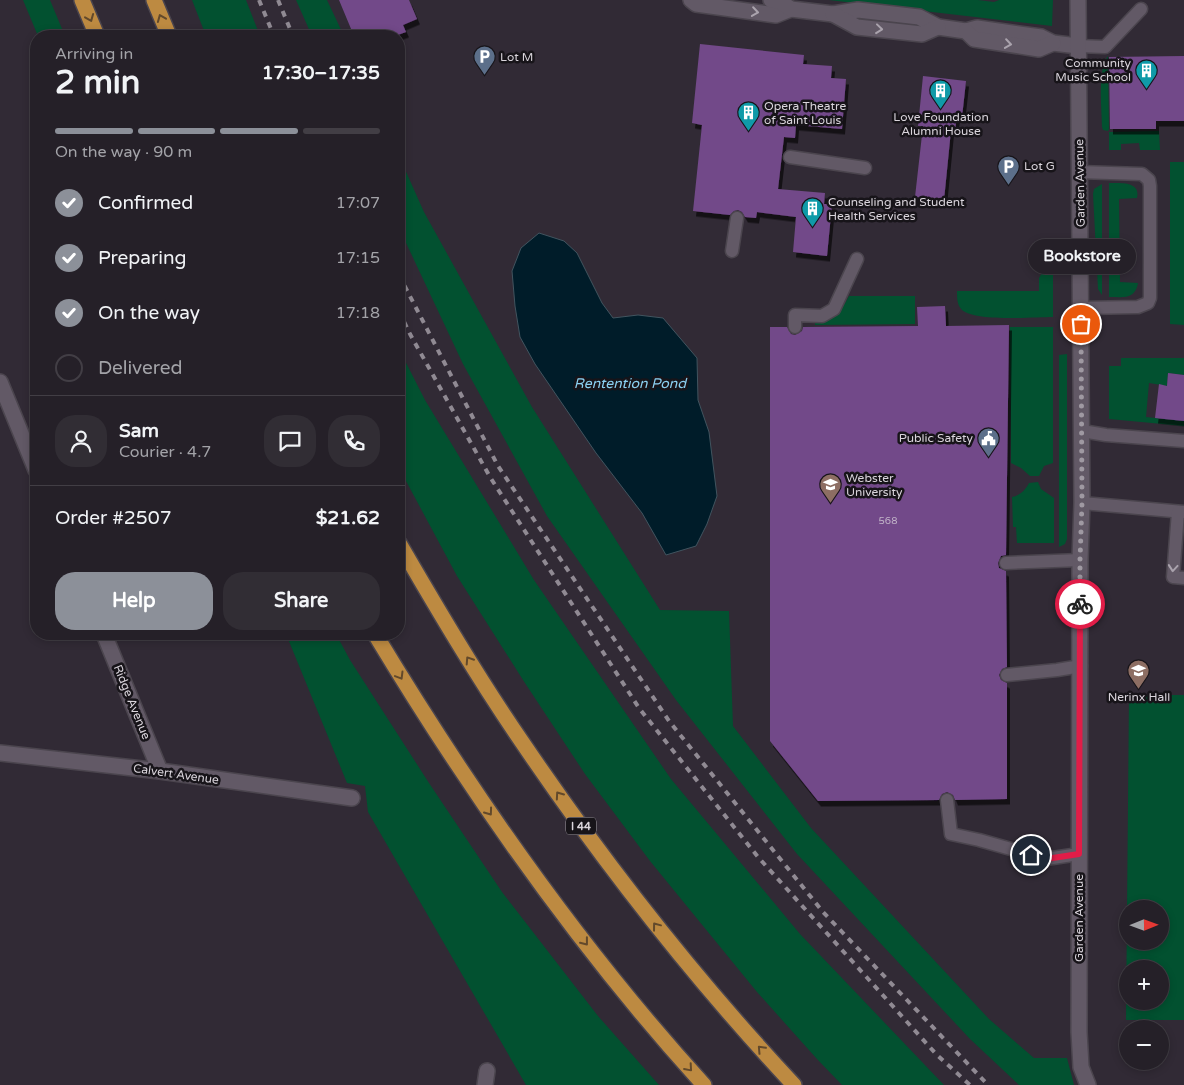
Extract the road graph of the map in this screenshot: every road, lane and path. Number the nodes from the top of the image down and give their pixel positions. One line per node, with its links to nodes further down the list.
1 (82, 0): 8 (highway, one-way to 8)
2 (154, 0): 9 (highway, one-way to 2)
3 (692, 0): 6 (street, one-way to 6)
4 (771, 0): 6 (street)
5 (1078, 0): 10 (street, Garden Avenue)
6 (791, 9): 10 (street)
7 (1141, 9): 10 (lane)
8 (94, 30)
9 (166, 30)
10 (1078, 46): 13 (street, Garden Avenue)
11 (790, 157): 12 (lane)
12 (865, 168)
13 (1080, 172): 17 (street, Garden Avenue); 17 (lane)
14 (736, 218): 15 (lane)
15 (732, 251)
16 (857, 259): 18 (lane)
17 (1081, 308): 20 (street, Garden Avenue)
18 (795, 327)
19 (0, 382): 22 (street)
20 (1082, 431): 21 (lane); 23 (street, Garden Avenue)
21 (1184, 441)
22 (30, 455)
23 (1082, 503): 24 (lane); 26 (street, Garden Avenue)
24 (1181, 512): 28 (lane, one-way to 28)
25 (405, 553): 39 (highway, I 44, one-way to 25)
26 (1080, 560): 27 (lane); 31 (street, Garden Avenue)
27 (1006, 563)
28 (1184, 578)
29 (106, 640): 34 (street, Ridge Avenue)
30 (379, 640): 38 (highway, one-way to 38)
31 (1080, 666): 32 (lane); 37 (street, Garden Avenue)
32 (1006, 675)
33 (0, 753): 34 (street, Calvert Avenue)
34 (160, 771): 35 (street, Calvert Avenue)
35 (352, 798)
36 (947, 800): 37 (lane)
37 (1079, 854): 40 (street, Garden Avenue)
38 (704, 1085)
39 (794, 1085)
40 (1088, 1085)

